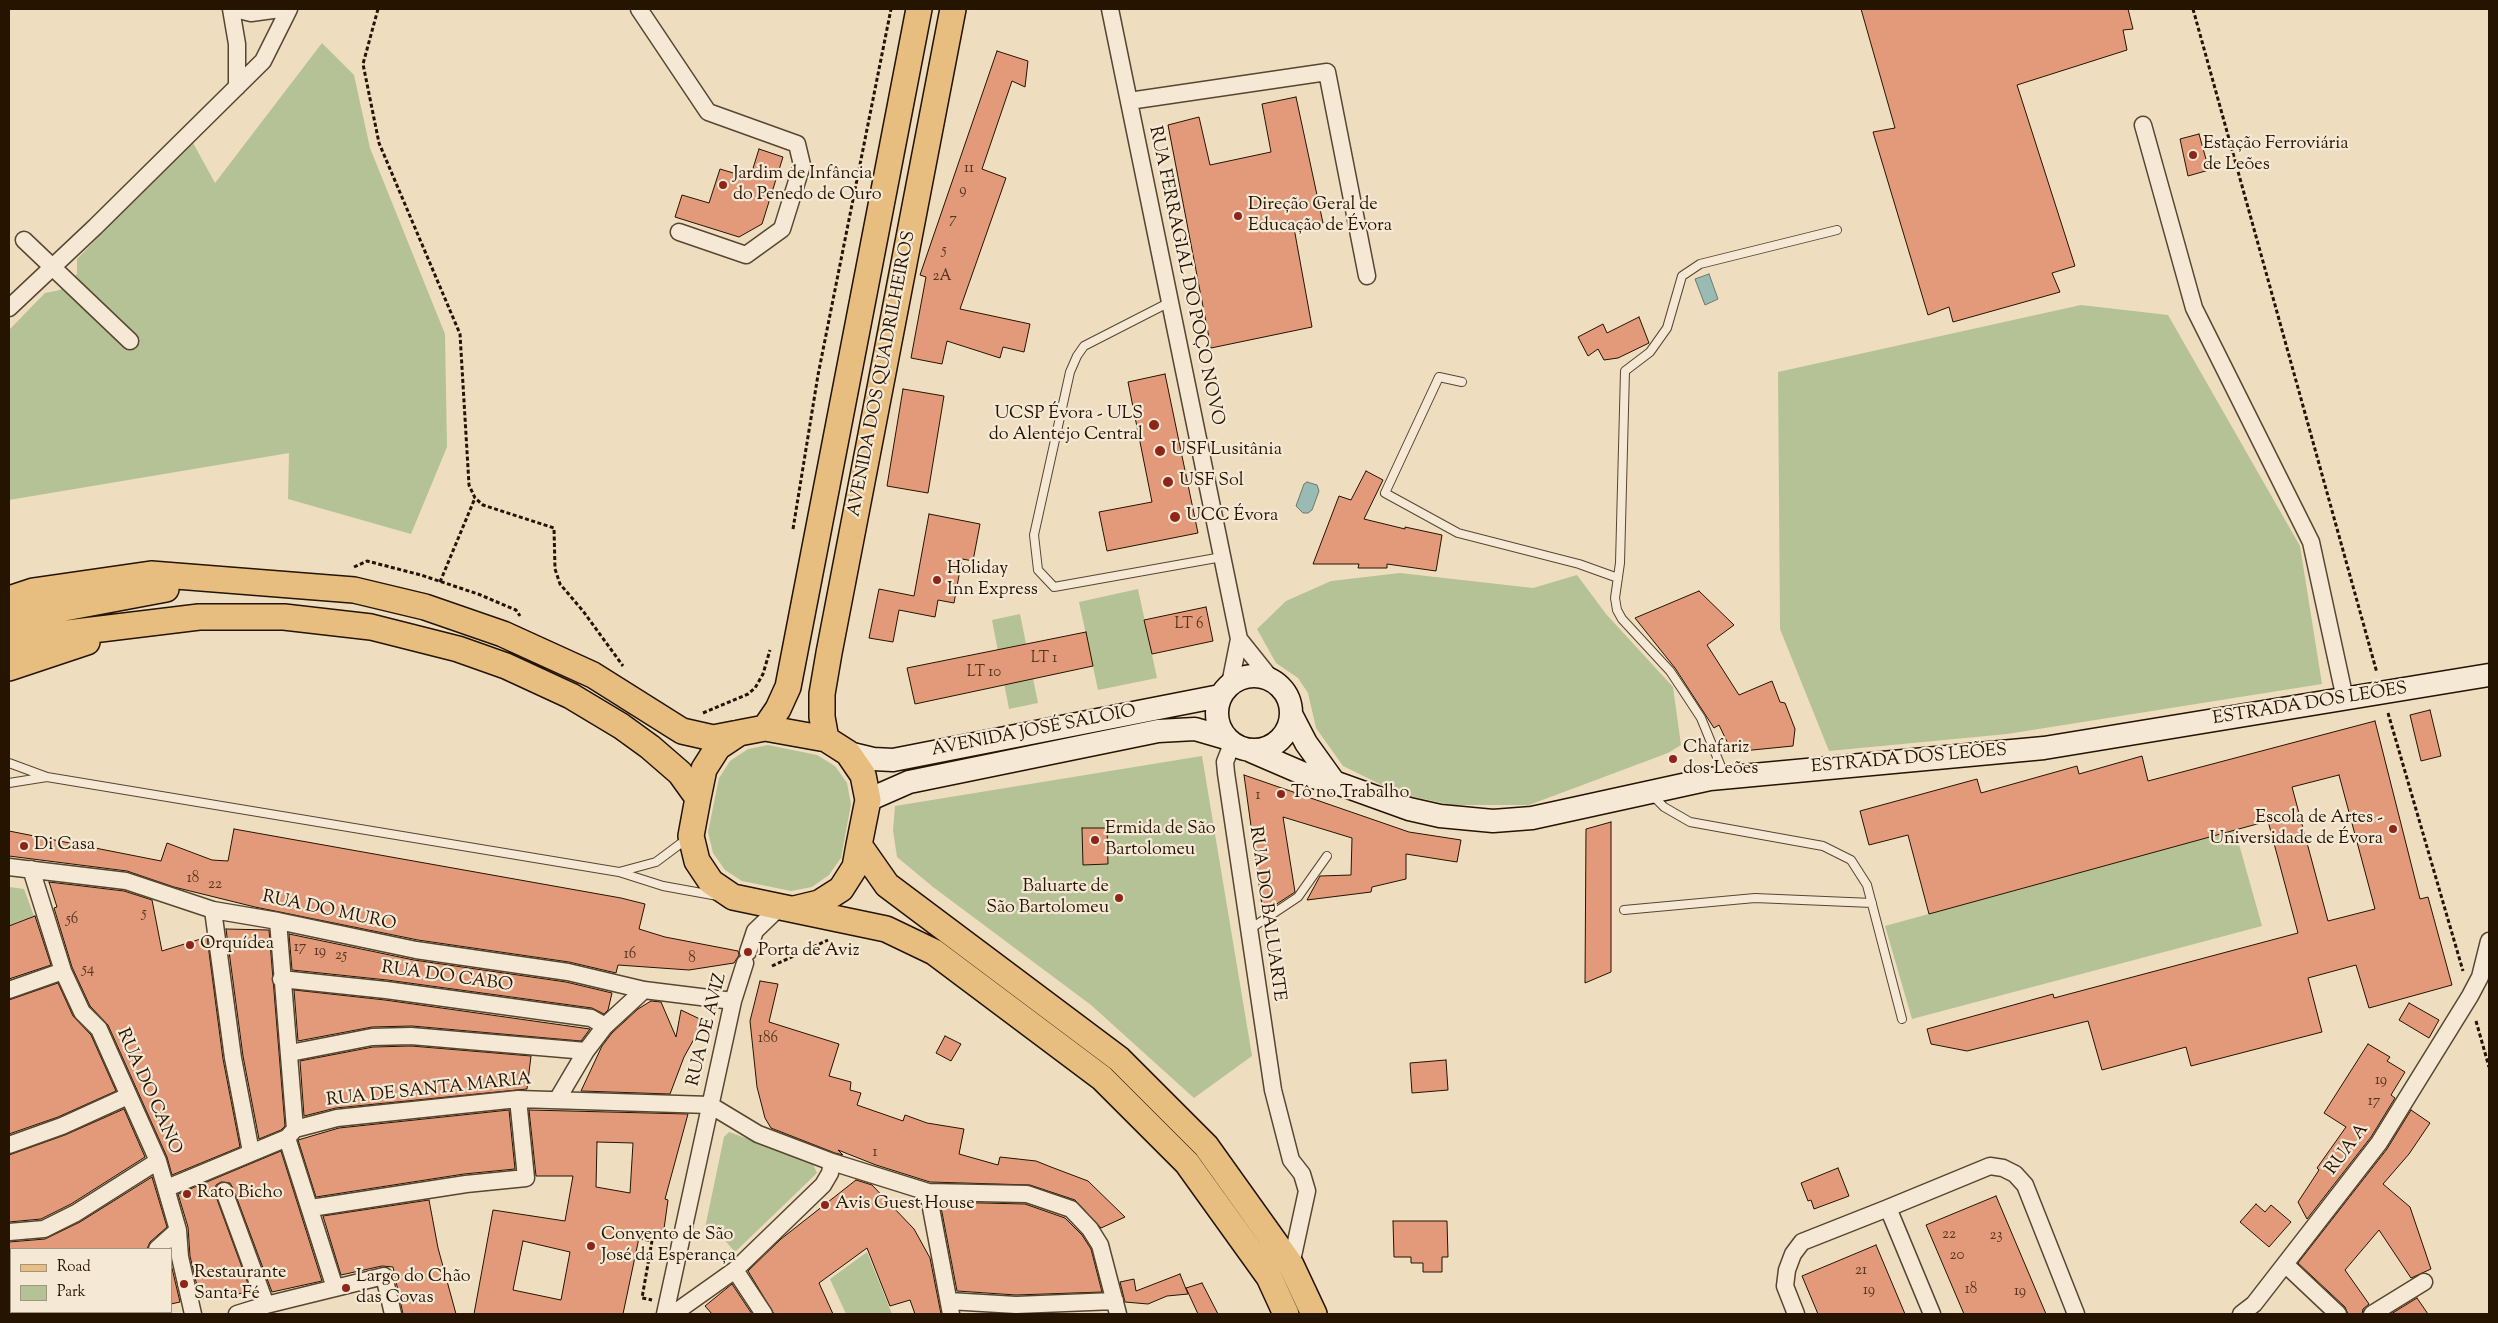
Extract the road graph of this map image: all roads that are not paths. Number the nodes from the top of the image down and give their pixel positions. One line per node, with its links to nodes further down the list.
1 (231, 9): 9 (street)
2 (235, 9): 3 (street)
3 (280, 9)
4 (289, 9): 9 (street)
5 (639, 9): 13 (street)
6 (919, 9): 35 (main road, AVENIDA DOS QUADRILHEIROS)
7 (1110, 9): 10 (street, RUA FERRAGIAL DO POÇO NOVO)
8 (956, 12): 37 (main road, AVENIDA DOS QUADRILHEIROS)
9 (237, 86): 15 (street)
10 (1129, 101): 16 (street); 17 (street, RUA FERRAGIAL DO POÇO NOVO)
11 (2143, 125): 33 (street)
12 (1837, 230): 22 (lane)
13 (679, 232)
14 (24, 240): 15 (street)
15 (53, 268): 18 (street); 19 (street)
16 (1367, 276)
17 (1170, 302): 21 (street, RUA FERRAGIAL DO POÇO NOVO); 21 (lane)
18 (9, 308)
19 (130, 341)
20 (1462, 382): 22 (lane)
21 (1222, 557): 27 (street, RUA FERRAGIAL DO POÇO NOVO)
22 (1618, 578): 42 (lane)
23 (256, 580): 24 (main road); 25 (main road); 36 (main road)
24 (9, 599)
25 (9, 623)
26 (155, 623): 28 (main road); 29 (main road); 46 (main road)
27 (1239, 639): 31 (street); 32 (street)
28 (9, 646)
29 (9, 668)
30 (2489, 675): 33 (main road, ESTRADA DOS LEÕES)
31 (1272, 679): 32 (main road); 34 (main road)
32 (1225, 690): 38 (main road); 39 (main road, AVENIDA JOSÉ SALOIO)
33 (2345, 699): 42 (main road, ESTRADA DOS LEÕES)
34 (1292, 716): 38 (main road); 43 (main road)
35 (765, 728): 36 (main road); 37 (main road)
36 (740, 733): 46 (main road)
37 (826, 740): 39 (main road)
38 (1236, 744): 43 (main road, AVENIDA JOSÉ SALOIO); 47 (main road, AVENIDA JOSÉ SALOIO); 60 (street, RUA DO BALUARTE)
39 (848, 754): 47 (main road)
40 (9, 763): 41 (lane)
41 (47, 777): 44 (lane); 53 (lane)
42 (1725, 777): 45 (main road, ESTRADA DOS LEÕES)
43 (1334, 782): 45 (main road, ESTRADA DOS LEÕES)
44 (9, 783)
45 (1650, 792): 55 (lane)
46 (698, 798): 48 (main road)
47 (868, 800): 49 (main road)
48 (691, 836): 53 (lane); 54 (main road)
49 (859, 845): 56 (main road); 89 (main road)
50 (1327, 856): 60 (lane)
51 (9, 867): 52 (street, RUA DO MURO)
52 (31, 869): 57 (street, RUA DO MURO); 62 (street, RUA DO CANO)
53 (619, 872): 54 (lane)
54 (733, 897): 56 (main road)
55 (1872, 903): 58 (lane); 67 (lane)
56 (787, 907): 66 (street, RUA DE AVIZ); 102 (main road)
57 (213, 910): 59 (street, RUA DO MURO); 77 (street)
58 (1624, 910)
59 (278, 921): 63 (street); 65 (street, RUA DO MURO)
60 (1248, 931): 89 (street, RUA DO BALUARTE)
61 (2489, 941): 88 (street, RUA A)
62 (63, 971): 64 (street); 71 (street, RUA DO CANO)
63 (281, 979): 68 (street, RUA DO CABO); 70 (street)
64 (9, 990)
65 (644, 990): 66 (street, RUA DO MURO); 68 (street)
66 (733, 1001): 74 (street, RUA DE AVIZ)
67 (1902, 1020)
68 (605, 1026): 69 (street)
69 (586, 1051): 70 (street); 73 (street)
70 (290, 1053): 75 (street)
71 (128, 1096): 76 (street); 78 (street, RUA DO CANO)
72 (518, 1099): 73 (street, RUA DE SANTA MARIA); 75 (street, RUA DE SANTA MARIA); 83 (street)
73 (557, 1100): 74 (street, RUA DE SANTA MARIA)
74 (710, 1105): 79 (street, RUA DE AVIZ); 99 (street, RUA DE AVIZ)
75 (291, 1134): 77 (street, RUA DE SANTA MARIA); 83 (street)
76 (9, 1145)
77 (251, 1152): 80 (street, RUA DE SANTA MARIA)
78 (158, 1161): 80 (street, RUA DO CANO); 86 (street)
79 (832, 1162): 82 (street, RUA DE AVIZ); 90 (street)
80 (166, 1188): 85 (street, RUA DO CANO)
81 (224, 1191): 93 (street)
82 (928, 1192): 94 (street); 95 (street, RUA DE AVIZ)
83 (311, 1208): 92 (street)
84 (1888, 1208): 104 (street); 105 (street); 106 (street)
85 (178, 1230): 87 (street); 96 (street, RUA DO CANO)
86 (9, 1232)
87 (158, 1248)
88 (2286, 1264): 107 (street, RUA A); 108 (street)
89 (1291, 1265): 103 (main road)
90 (735, 1270): 100 (street); 101 (street)
91 (2424, 1282): 109 (street)
92 (335, 1288): 93 (street); 98 (street)
93 (266, 1305): 97 (street)
94 (950, 1308): 95 (street)
95 (1117, 1308)
96 (193, 1314)
97 (237, 1314)
98 (393, 1314)
99 (665, 1314)
100 (673, 1314)
101 (764, 1314)
102 (1286, 1314)
103 (1314, 1314)
104 (1796, 1314)
105 (1932, 1314)
106 (2076, 1314)
107 (2241, 1314)
108 (2338, 1314)
109 (2372, 1314)

